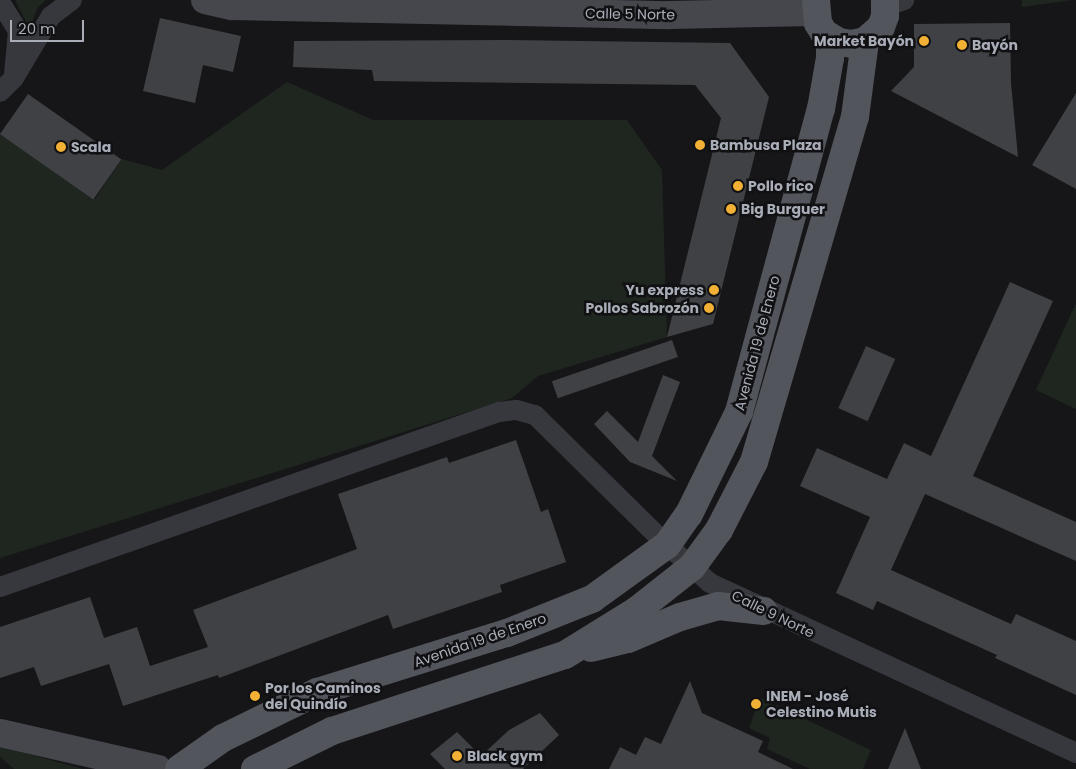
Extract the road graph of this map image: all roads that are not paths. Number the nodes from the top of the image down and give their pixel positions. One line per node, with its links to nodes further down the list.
1 (72, 0): 8 (street)
2 (205, 0): 5 (street, Calle 5 Norte)
3 (0, 2): 8 (street)
4 (892, 2): 7 (main road)
5 (816, 6): 6 (main road)
6 (830, 37): 7 (main road); 9 (main road, Avenida 19 de Enero)
7 (865, 41): 10 (main road, Avenida 19 de Enero)
8 (7, 85)
9 (667, 545): 10 (street, Calle 9 Norte); 11 (street, Calle 9 Norte); 17 (main road, Avenida 19 de Enero)
10 (692, 567): 12 (street, Calle 9 Norte); 13 (main road, Avenida 19 de Enero)
11 (0, 588)
12 (764, 611): 13 (main road); 15 (street, Calle 9 Norte)
13 (565, 655): 18 (main road, Avenida 19 de Enero)
14 (0, 733): 16 (street)
15 (1076, 753)
16 (158, 769)
17 (179, 769)
18 (255, 769)

